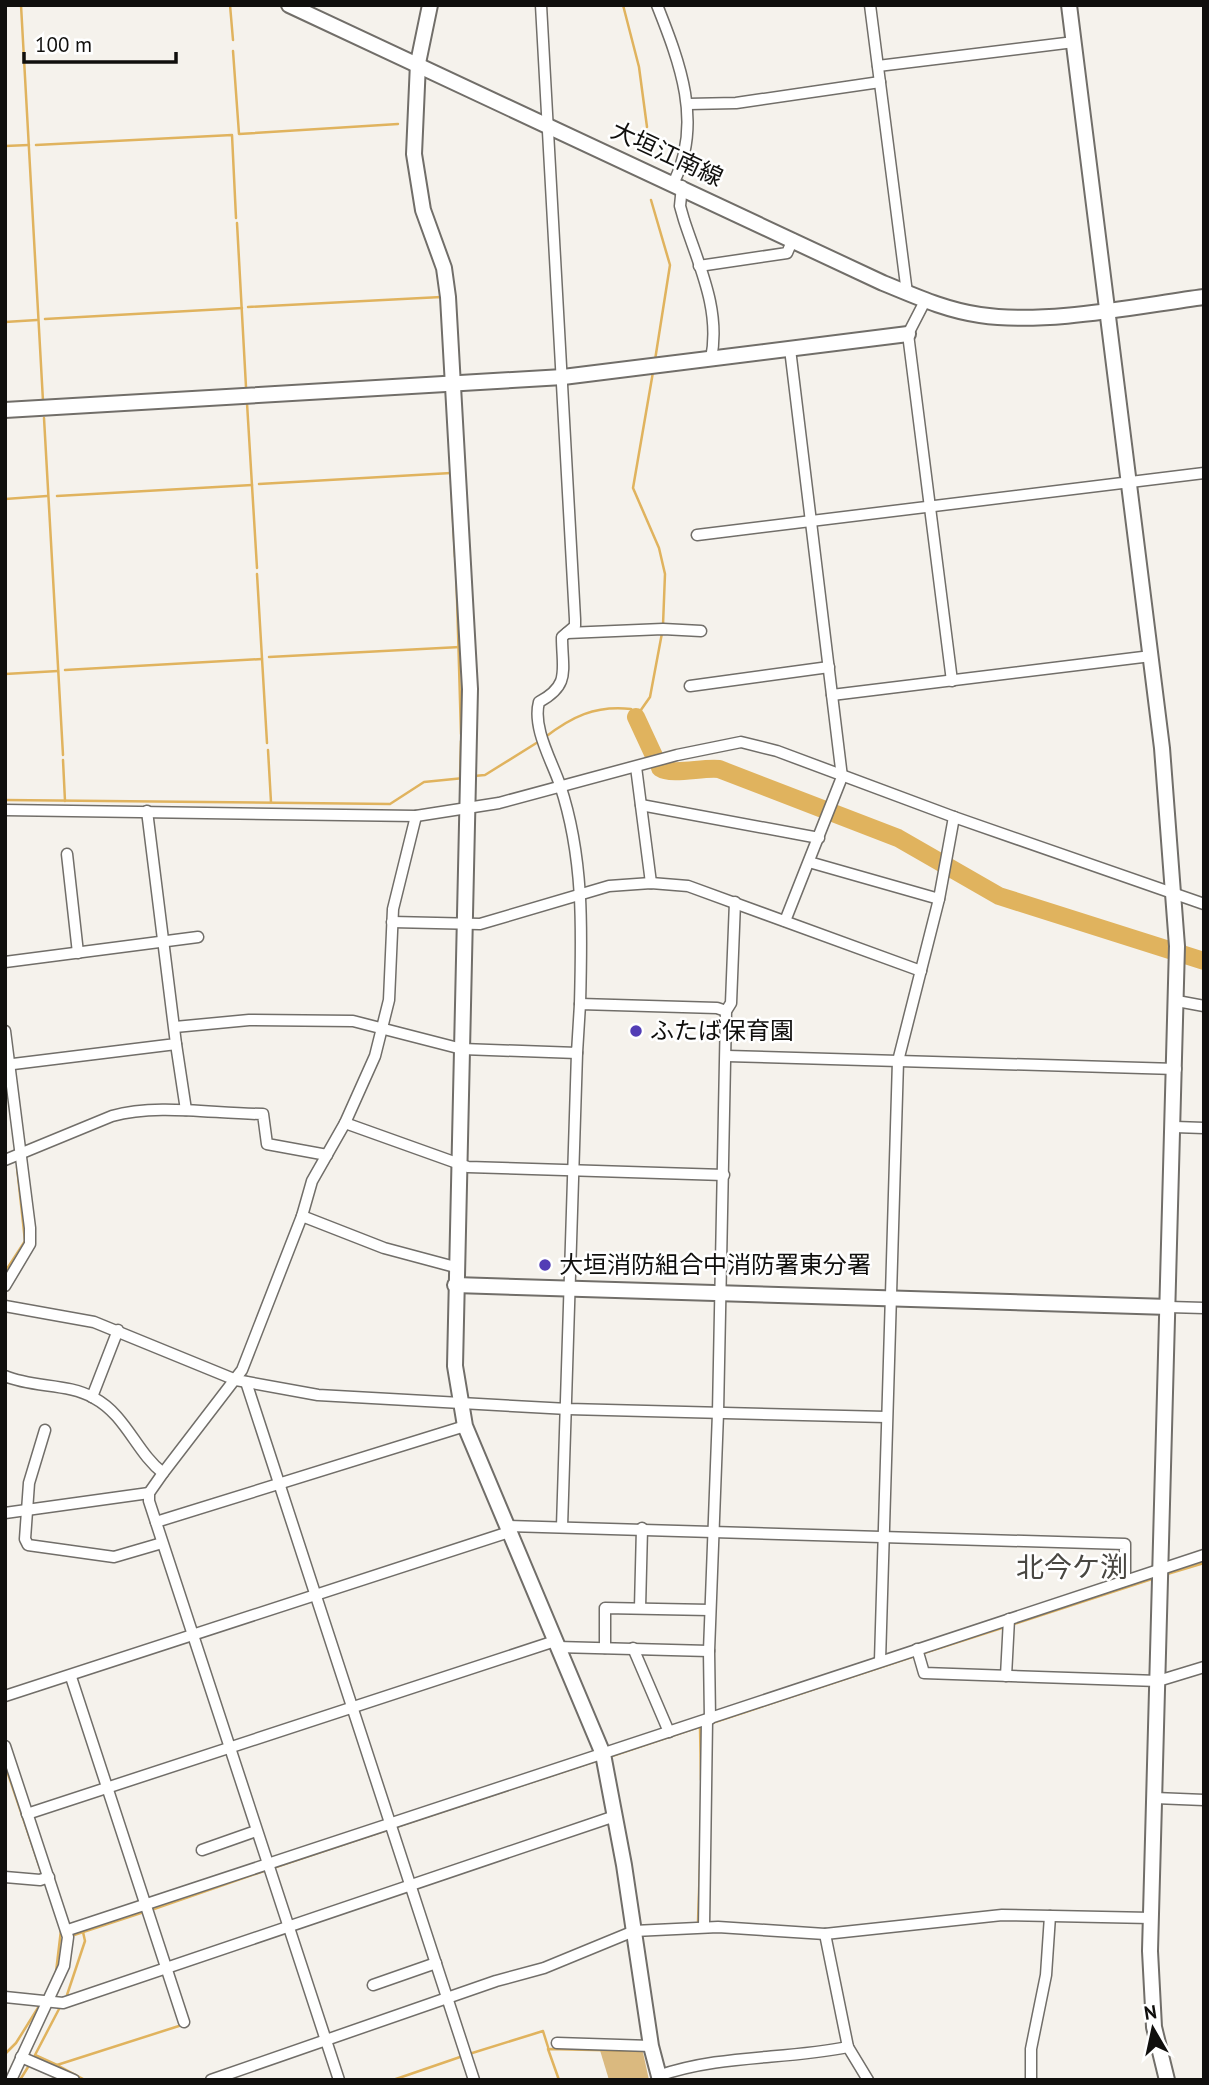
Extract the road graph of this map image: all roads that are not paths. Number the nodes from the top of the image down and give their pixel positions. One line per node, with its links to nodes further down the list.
1 (289, 5): 8 (street, 大垣江南線)
2 (430, 5): 8 (street)
3 (541, 5): 12 (street)
4 (657, 5): 11 (street)
5 (870, 5): 9 (street)
6 (1069, 5): 7 (street)
7 (1074, 42): 9 (street); 19 (street)
8 (418, 63): 12 (street, 大垣江南線); 24 (street)
9 (878, 66): 10 (street)
10 (880, 82): 11 (street); 16 (street)
11 (688, 104): 13 (street)
12 (548, 124): 13 (street, 大垣江南線); 23 (street)
13 (678, 184): 14 (street, 大垣江南線); 15 (street)
14 (793, 239): 15 (street); 16 (street, 大垣江南線)
15 (699, 266): 22 (street)
16 (907, 293): 18 (street, 大垣江南線)
17 (1204, 297): 19 (street, 大垣江南線)
18 (925, 300): 19 (street, 大垣江南線); 20 (street)
19 (1107, 309): 27 (street)
20 (908, 334): 21 (street); 28 (street)
21 (790, 349): 22 (street); 29 (street)
22 (711, 359): 23 (street)
23 (563, 377): 24 (street); 32 (street)
24 (452, 384): 25 (street); 43 (street)
25 (5, 410)
26 (1204, 473): 27 (street)
27 (1130, 482): 28 (street); 33 (street)
28 (932, 507): 29 (street); 35 (street)
29 (812, 522): 30 (street); 34 (street)
30 (697, 535)
31 (701, 631): 32 (street)
32 (567, 633): 40 (street)
33 (1151, 656): 35 (street); 52 (street)
34 (829, 667): 36 (street); 37 (street)
35 (952, 681): 37 (street)
36 (690, 686)
37 (832, 695): 39 (street)
38 (636, 766): 39 (street); 40 (street); 41 (street)
39 (842, 777): 46 (street); 47 (street)
40 (560, 787): 43 (street); 51 (street)
41 (641, 804): 47 (street); 50 (street)
42 (5, 810): 44 (street)
43 (468, 810): 45 (street); 58 (street)
44 (147, 811): 45 (street); 60 (street)
45 (416, 816): 57 (street)
46 (954, 817): 52 (street); 53 (street)
47 (819, 838): 49 (street)
48 (67, 853): 61 (street)
49 (808, 862): 53 (street); 56 (street)
50 (652, 883): 51 (street); 54 (street)
51 (582, 894): 58 (street); 65 (street)
52 (1174, 894): 55 (street); 64 (street)
53 (939, 899): 63 (street)
54 (735, 902): 56 (street); 67 (street)
55 (1204, 904)
56 (785, 921): 63 (street)
57 (392, 922): 58 (street); 69 (street)
58 (465, 925): 72 (street)
59 (198, 937): 60 (street)
60 (165, 941): 61 (street); 68 (street)
61 (78, 953): 62 (street)
62 (5, 962)
63 (921, 971): 75 (street)
64 (1177, 1001): 66 (street); 77 (street)
65 (579, 1004): 67 (street); 73 (street)
66 (1204, 1006)
67 (726, 1011): 74 (street)
68 (175, 1027): 69 (street); 71 (street)
69 (383, 1028): 72 (street); 79 (street)
70 (5, 1031): 76 (street)
71 (176, 1044): 76 (street); 78 (street)
72 (462, 1049): 73 (street); 85 (street)
73 (577, 1053): 86 (street)
74 (727, 1056): 75 (street); 87 (street)
75 (898, 1061): 77 (street); 94 (street)
76 (8, 1065): 82 (street)
77 (1176, 1069): 80 (street)
78 (186, 1110): 82 (street); 83 (street)
79 (345, 1123): 83 (street); 85 (street)
80 (1175, 1127): 81 (street); 96 (street)
81 (1204, 1128)
82 (21, 1154): 84 (street); 91 (street)
83 (327, 1155): 88 (street)
84 (5, 1160)
85 (458, 1164): 86 (street); 89 (street)
86 (574, 1170): 87 (street); 92 (street)
87 (724, 1175): 93 (street)
88 (302, 1216): 89 (street); 100 (street)
89 (455, 1267): 90 (street)
90 (455, 1285): 92 (street); 102 (street)
91 (5, 1286)
92 (571, 1289): 93 (street); 103 (street)
93 (721, 1293): 94 (street); 104 (street)
94 (891, 1298): 96 (street); 105 (street)
95 (5, 1306): 98 (street)
96 (1169, 1307): 97 (street); 121 (street)
97 (1204, 1308)
98 (118, 1330): 100 (street); 101 (street)
99 (5, 1376): 101 (street)
100 (241, 1381): 102 (street); 108 (street); 109 (street)
101 (92, 1396): 108 (street)
102 (460, 1404): 103 (street); 106 (street)
103 (568, 1409): 104 (street); 114 (street)
104 (718, 1413): 105 (street); 117 (street)
105 (886, 1417): 118 (street)
106 (465, 1426): 109 (street); 116 (street)
107 (45, 1430): 111 (street)
108 (163, 1473): 110 (street)
109 (278, 1484): 113 (street); 123 (street)
110 (149, 1493): 111 (street); 113 (street)
111 (26, 1510): 112 (street); 119 (street)
112 (5, 1513)
113 (156, 1522): 119 (street)
114 (562, 1527): 115 (street); 116 (street)
115 (642, 1528): 117 (street); 124 (street)
116 (507, 1529): 123 (street); 128 (street)
117 (713, 1530): 118 (street); 125 (street)
118 (882, 1536): 122 (street); 133 (street)
119 (162, 1543): 127 (street)
120 (1204, 1555): 121 (street)
121 (1162, 1568): 122 (street); 137 (street)
122 (1125, 1580): 126 (street)
123 (315, 1595): 127 (street); 139 (street)
124 (640, 1608): 125 (street); 129 (street)
125 (710, 1610): 132 (street)
126 (1009, 1619): 131 (street); 135 (street)
127 (192, 1637): 136 (street); 143 (street)
128 (556, 1644): 129 (street); 139 (street); 144 (street)
129 (605, 1648): 130 (street)
130 (633, 1648): 132 (street); 141 (street)
131 (917, 1649): 133 (street); 135 (street)
132 (709, 1651): 140 (street)
133 (880, 1661): 140 (street)
134 (1204, 1667): 137 (street)
135 (1006, 1676): 137 (street)
136 (71, 1677): 138 (street); 146 (street)
137 (1158, 1681): 147 (street)
138 (5, 1696)
139 (352, 1708): 143 (street); 151 (street)
140 (708, 1719): 141 (street); 162 (street)
141 (669, 1732): 144 (street)
142 (5, 1746): 145 (street)
143 (229, 1748): 146 (street); 152 (street)
144 (603, 1754): 150 (street); 151 (street)
145 (7, 1759): 149 (street)
146 (106, 1788): 149 (street); 158 (street)
147 (1155, 1798): 148 (street); 160 (street)
148 (1204, 1800)
149 (27, 1814): 156 (street)
150 (615, 1816): 157 (street); 164 (street)
151 (391, 1827): 154 (street); 157 (street)
152 (256, 1831): 153 (street); 154 (street)
153 (202, 1850)
154 (268, 1868): 158 (street); 161 (street)
155 (5, 1877): 156 (street)
156 (49, 1877): 163 (street)
157 (411, 1885): 161 (street); 166 (street)
158 (144, 1905): 163 (street); 167 (street)
159 (1050, 1916): 160 (street); 165 (street); 185 (street)
160 (1151, 1918): 186 (street)
161 (288, 1926): 167 (street); 173 (street)
162 (704, 1927): 164 (street); 165 (street)
163 (68, 1930): 171 (street)
164 (634, 1931): 170 (street); 175 (street)
165 (825, 1934): 176 (street)
166 (436, 1964): 168 (street); 170 (street)
167 (166, 1967): 171 (street); 172 (street)
168 (373, 1985)
169 (5, 1997): 171 (street)
170 (447, 1998): 173 (street); 183 (street)
171 (50, 2001): 177 (street)
172 (184, 2022)
173 (326, 2042): 181 (street); 182 (street)
174 (557, 2043): 175 (street)
175 (651, 2046): 178 (street)
176 (848, 2047): 178 (street); 184 (street)
177 (20, 2057): 179 (street); 180 (street)
178 (659, 2078)
179 (11, 2080)
180 (74, 2080)
181 (211, 2080)
182 (339, 2080)
183 (474, 2080)
184 (868, 2080)
185 (1031, 2080)
186 (1167, 2080)

